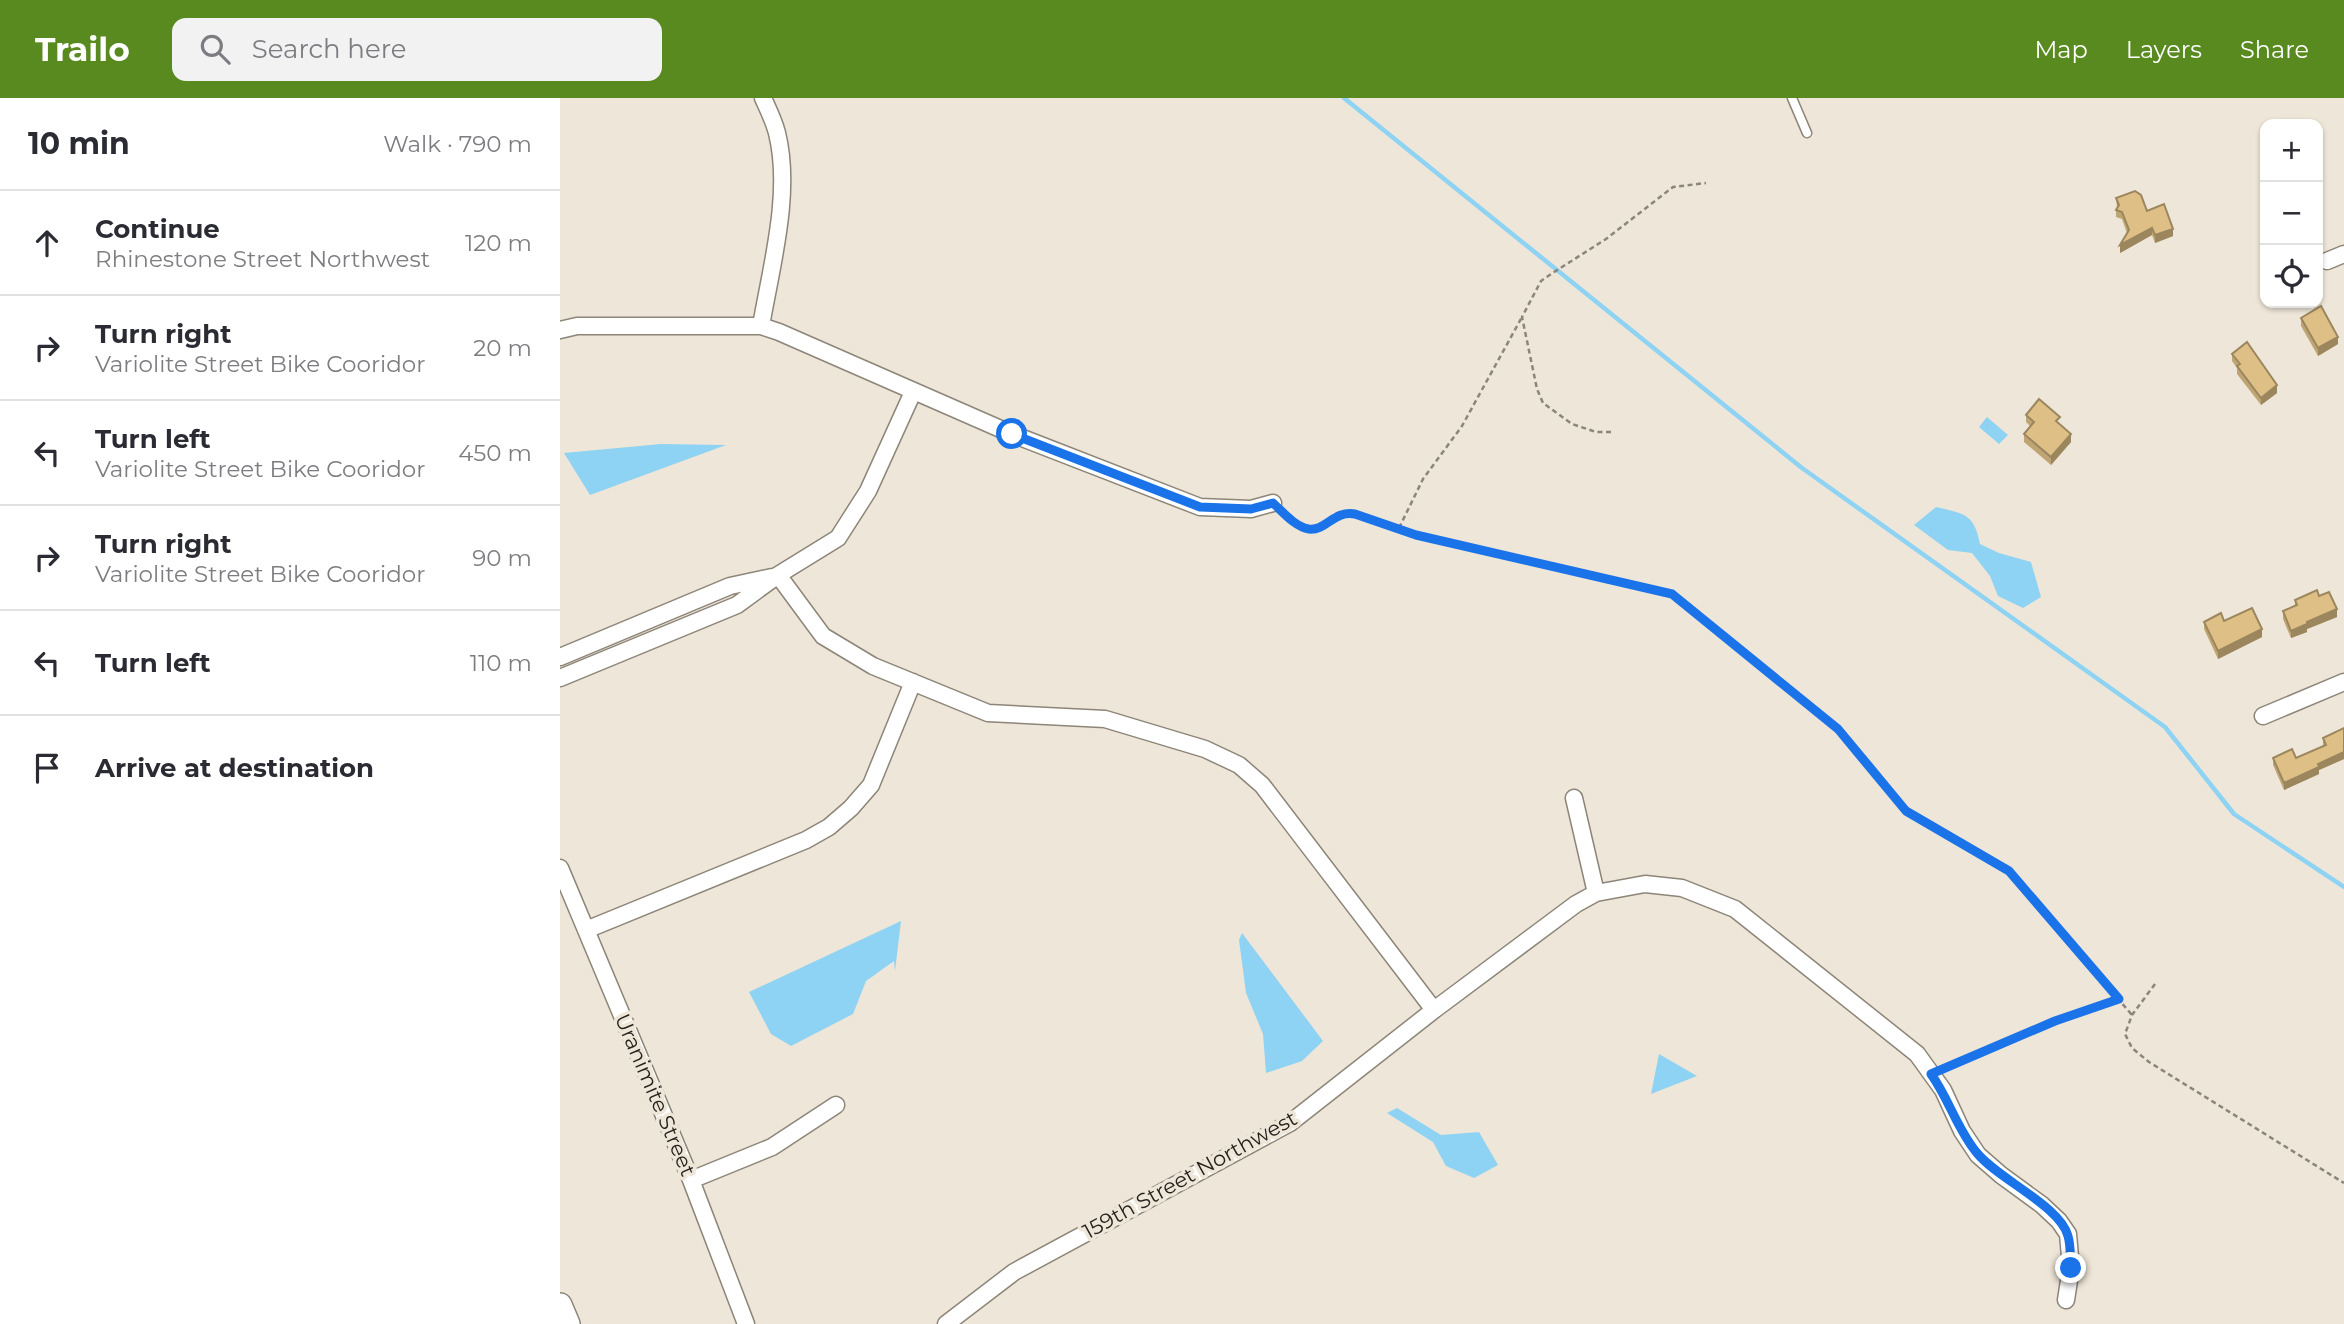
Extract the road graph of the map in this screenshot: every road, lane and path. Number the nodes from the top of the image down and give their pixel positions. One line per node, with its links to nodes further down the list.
1 (763, 98): 8 (street)
2 (1792, 98): 3 (lane)
3 (1807, 133)
4 (1706, 183): 7 (path)
5 (2344, 254): 6 (street)
6 (2327, 261)
7 (1522, 317): 11 (path); 13 (path)
8 (761, 327): 9 (street); 10 (street)
9 (560, 330)
10 (913, 392): 12 (street); 14 (street)
11 (1611, 432)
12 (1273, 503): 13 (path)
13 (1399, 529): 25 (path)
14 (778, 575): 15 (street); 16 (street); 17 (street)
15 (560, 657)
16 (560, 678)
17 (913, 682): 23 (street); 26 (street)
18 (2344, 682): 19 (street)
19 (2263, 716)
20 (1574, 798): 22 (street)
21 (560, 868): 23 (street, Uranimite Street)
22 (1596, 893): 26 (street, 159th Street Northwest); 28 (street)
23 (586, 930): 30 (street, Uranimite Street)
24 (2155, 984): 27 (path)
25 (2119, 999): 27 (path); 28 (path)
26 (1434, 1010): 36 (street, 159th Street Northwest)
27 (2133, 1015): 31 (path)
28 (1931, 1074): 32 (street)
29 (836, 1105): 30 (street)
30 (691, 1180): 35 (street, Uranimite Street)
31 (2344, 1183)
32 (2066, 1300)
33 (560, 1305): 34 (street)
34 (568, 1324)
35 (746, 1324)
36 (946, 1324)

